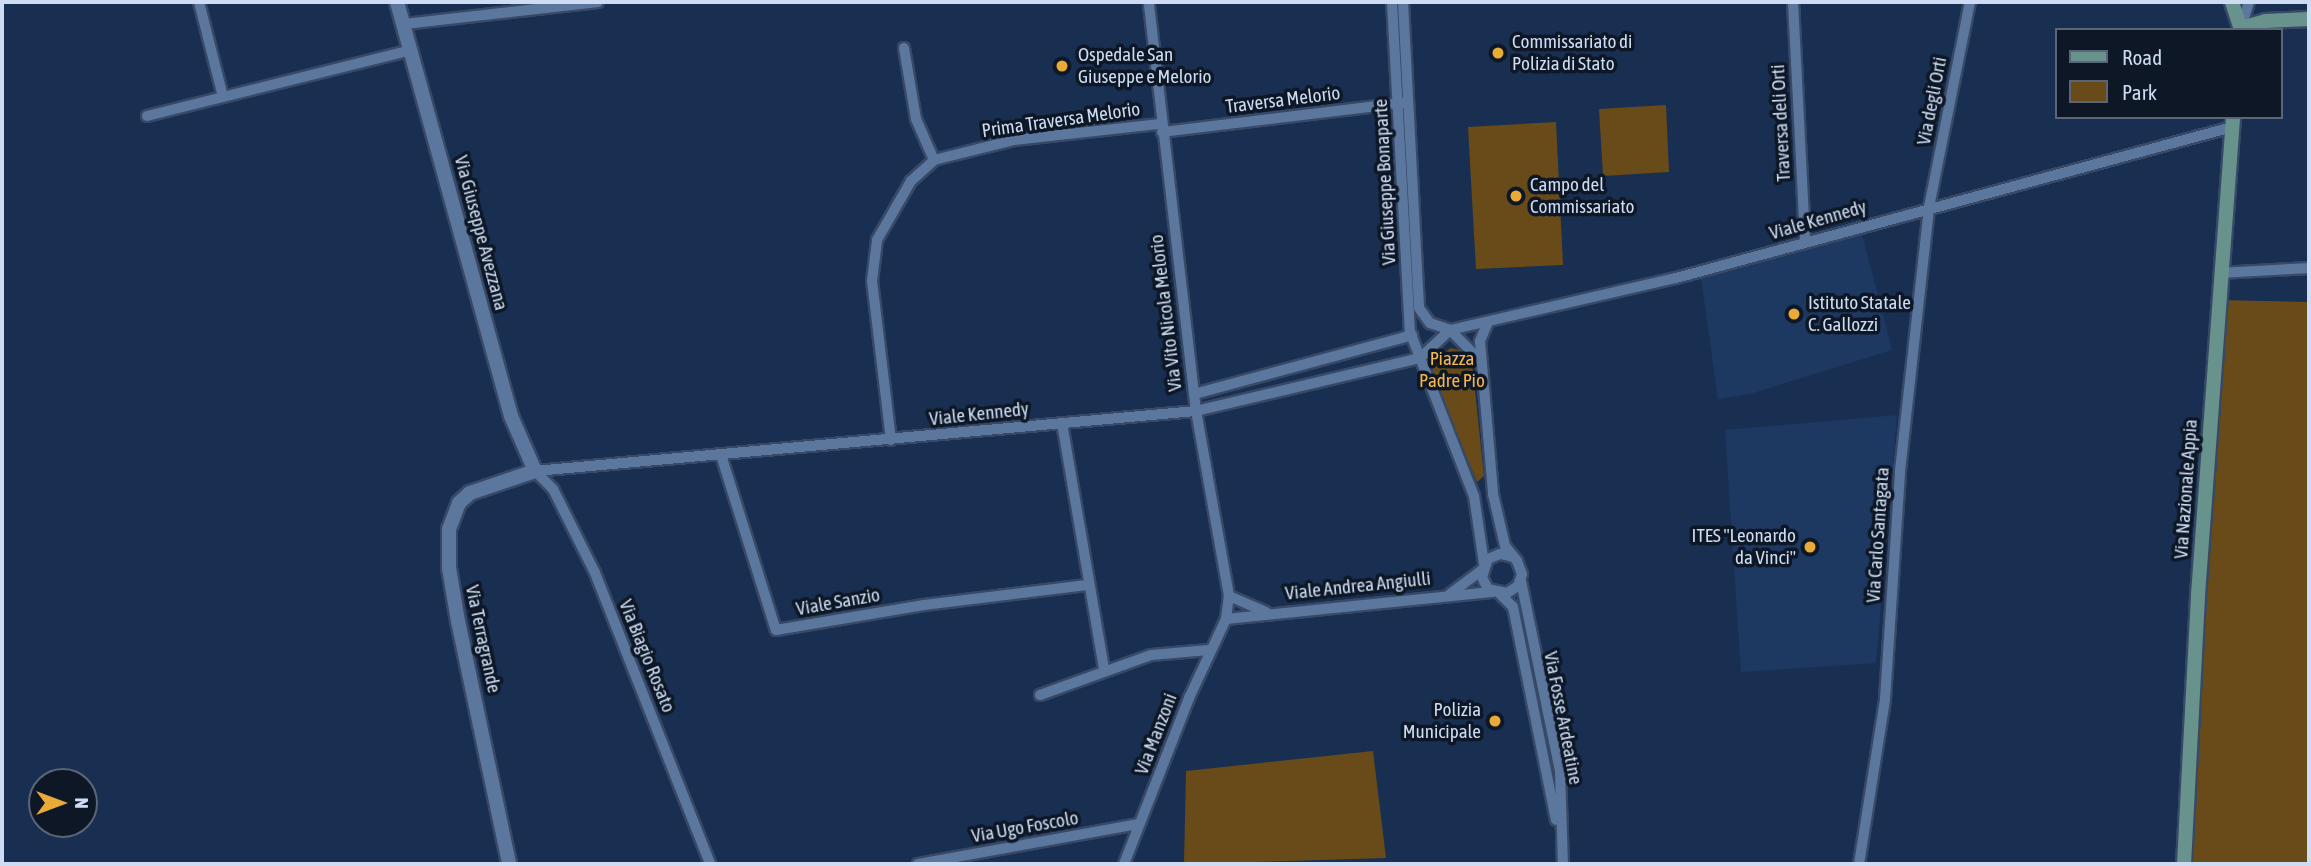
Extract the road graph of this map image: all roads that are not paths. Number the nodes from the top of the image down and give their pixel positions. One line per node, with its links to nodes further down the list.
1 (199, 2): 18 (street)
2 (397, 2): 12 (street, Via Giuseppe Avezzana)
3 (598, 2): 12 (street)
4 (1149, 2): 22 (street, Via Vito Nicola Melorio)
5 (1392, 2): 19 (street, Via Giuseppe Bonaparte)
6 (1403, 2): 19 (street)
7 (1793, 2): 25 (street, Traversa deli Orti)
8 (1970, 2): 24 (street, Via degli Orti)
9 (2232, 2): 13 (main road)
10 (2249, 2): 14 (street)
11 (2309, 19): 15 (main road)
12 (405, 24): 17 (street, Via Giuseppe Avezzana)
13 (2241, 28)
14 (2241, 28)
15 (2244, 28)
16 (904, 48): 23 (street)
17 (411, 50): 18 (street); 38 (street, Via Giuseppe Avezzana)
18 (223, 97): 20 (street)
19 (1403, 103): 22 (street, Traversa Melorio); 29 (street); 30 (street, Via Giuseppe Bonaparte)
20 (147, 116)
21 (2233, 122): 24 (street, Viale Kennedy); 27 (main road, Via Nazionale Appia)
22 (1161, 128): 23 (street, Prima Traversa Melorio); 33 (street, Via Vito Nicola Melorio)
23 (934, 160): 36 (street)
24 (1929, 207): 25 (street, Viale Kennedy); 59 (street, Via Carlo Santagata)
25 (1805, 242): 28 (street, Viale Kennedy)
26 (2309, 268): 27 (street)
27 (2220, 273): 60 (main road, Via Nazionale Appia)
28 (1488, 322): 29 (street, Viale Kennedy); 32 (street)
29 (1450, 330): 31 (street); 32 (street)
30 (1412, 335): 31 (street, Via Giuseppe Bonaparte); 33 (street)
31 (1420, 358): 34 (street, Viale Kennedy); 40 (street, Via Fosse Ardeatine)
32 (1482, 365): 39 (street)
33 (1194, 394): 34 (street, Via Vito Nicola Melorio)
34 (1196, 411): 35 (street, Viale Kennedy); 47 (street, Via Vito Nicola Melorio)
35 (1062, 424): 36 (street, Viale Kennedy); 44 (street)
36 (891, 440): 37 (street, Viale Kennedy)
37 (722, 455): 38 (street, Viale Kennedy); 44 (street, Viale Sanzio)
38 (535, 471): 54 (street, Via Terragrande); 55 (street, Via Biagio Rosato)
39 (1493, 494): 40 (street); 41 (street, Via Fosse Ardeatine)
40 (1474, 496): 42 (street, Via Fosse Ardeatine)
41 (1513, 557): 42 (street); 43 (street, Via Fosse Ardeatine)
42 (1483, 567): 45 (street, Via Fosse Ardeatine); 46 (street, Viale Andrea Angiulli)
43 (1521, 580): 45 (street); 58 (street, Via Fosse Ardeatine)
44 (1087, 585): 51 (street)
45 (1497, 593): 46 (street, Viale Andrea Angiulli); 58 (street, Via Fosse Ardeatine)
46 (1450, 594): 48 (street, Viale Andrea Angiulli)
47 (1229, 596): 48 (street, Viale Andrea Angiulli); 49 (street, Via Vito Nicola Melorio)
48 (1269, 613): 49 (street, Viale Andrea Angiulli)
49 (1226, 619): 50 (street, Via Manzoni)
50 (1209, 650): 51 (street); 53 (street, Via Manzoni)
51 (1104, 669): 52 (street)
52 (1040, 695)
53 (1139, 824): 56 (street, Via Ugo Foscolo); 57 (street, Via Manzoni)
54 (509, 864)
55 (710, 864)
56 (918, 864)
57 (1124, 864)
58 (1562, 864)
59 (1859, 864)
60 (2184, 864)

